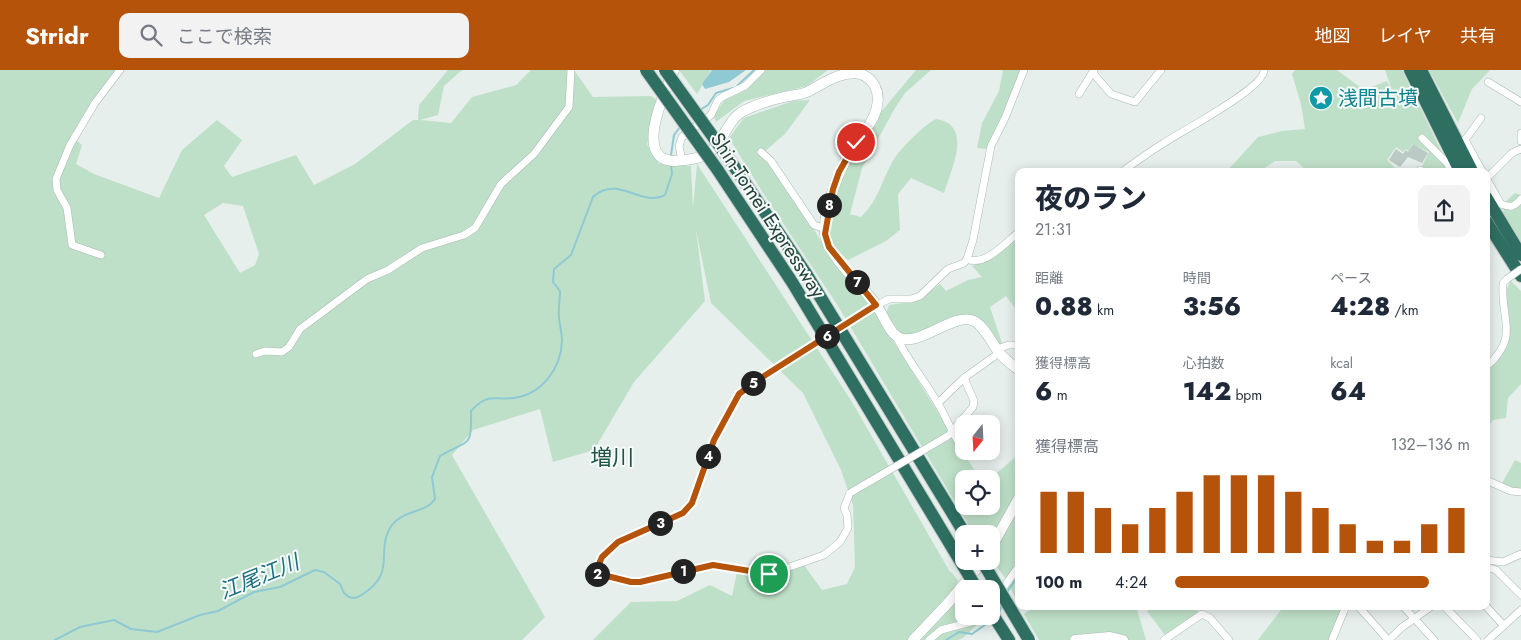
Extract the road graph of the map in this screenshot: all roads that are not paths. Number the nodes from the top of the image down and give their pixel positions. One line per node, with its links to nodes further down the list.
1 (120, 70): 37 (street)
2 (571, 70): 46 (street)
3 (646, 70): 64 (highway, Shin-Tomei Expressway, bridge)
4 (665, 70): 56 (highway, Shin-Tomei Expressway, bridge)
5 (674, 70): 23 (street)
6 (761, 70): 23 (street)
7 (1024, 70): 39 (street)
8 (1161, 70): 12 (street)
9 (1264, 70): 24 (street)
10 (1410, 70): 17 (highway)
11 (1421, 70): 17 (highway)
12 (1094, 71): 14 (street)
13 (1488, 82): 15 (street)
14 (1079, 94)
15 (1521, 102)
16 (1481, 118): 28 (street)
17 (1440, 121): 26 (highway); 27 (highway)
18 (1521, 133): 20 (street)
19 (1422, 138): 25 (street)
20 (1521, 141)
21 (1521, 149): 29 (street)
22 (761, 152): 34 (street)
23 (682, 160): 34 (street)
24 (1127, 168)
25 (1449, 168)
26 (1459, 168)
27 (1470, 168)
28 (1480, 168)
29 (1490, 174)
30 (1490, 184): 31 (street)
31 (1521, 199)
32 (1490, 206): 36 (highway)
33 (1490, 225): 36 (highway)
34 (826, 229): 42 (street)
35 (1015, 235): 39 (street)
36 (1506, 243): 38 (highway); 41 (highway)
37 (100, 255)
38 (1521, 255)
39 (967, 259): 42 (street)
40 (1521, 269): 47 (street, bridge)
41 (1521, 276)
42 (873, 307): 43 (street); 51 (street, bridge)
43 (896, 336): 45 (street); 50 (street)
44 (1015, 345): 45 (street)
45 (998, 351): 48 (street); 49 (street)
46 (256, 354)
47 (1490, 364)
48 (1015, 366)
49 (964, 378): 50 (street); 51 (street)
50 (938, 403): 51 (street)
51 (949, 436): 52 (street)
52 (955, 441)
53 (1490, 482): 54 (street)
54 (1521, 492)
55 (1015, 505): 57 (street)
56 (960, 525)
57 (1000, 532)
58 (1521, 554): 59 (street)
59 (1490, 560)
60 (1490, 568): 66 (street)
61 (975, 570): 80 (street)
62 (987, 570): 83 (highway, bridge)
63 (1015, 572): 65 (street)
64 (972, 580)
65 (1000, 592)
66 (1521, 595)
67 (1204, 610): 75 (street)
68 (1344, 610): 88 (street)
69 (1362, 610): 89 (street)
70 (1407, 610): 76 (street)
71 (1426, 610): 76 (street)
72 (1448, 610): 91 (street)
73 (1490, 610): 79 (street)
74 (1521, 610): 79 (street)
75 (1202, 614): 86 (street); 87 (street)
76 (1414, 618): 89 (street); 90 (street)
77 (960, 625): 81 (street)
78 (999, 625): 82 (highway)
79 (1504, 625): 92 (street)
80 (913, 640)
81 (929, 640)
82 (1008, 640)
83 (1028, 640)
84 (1075, 640): 85 (street)
85 (1123, 640)
86 (1164, 640)
87 (1229, 640)
88 (1332, 640)
89 (1389, 640)
90 (1434, 640)
91 (1477, 640)
92 (1488, 640)

